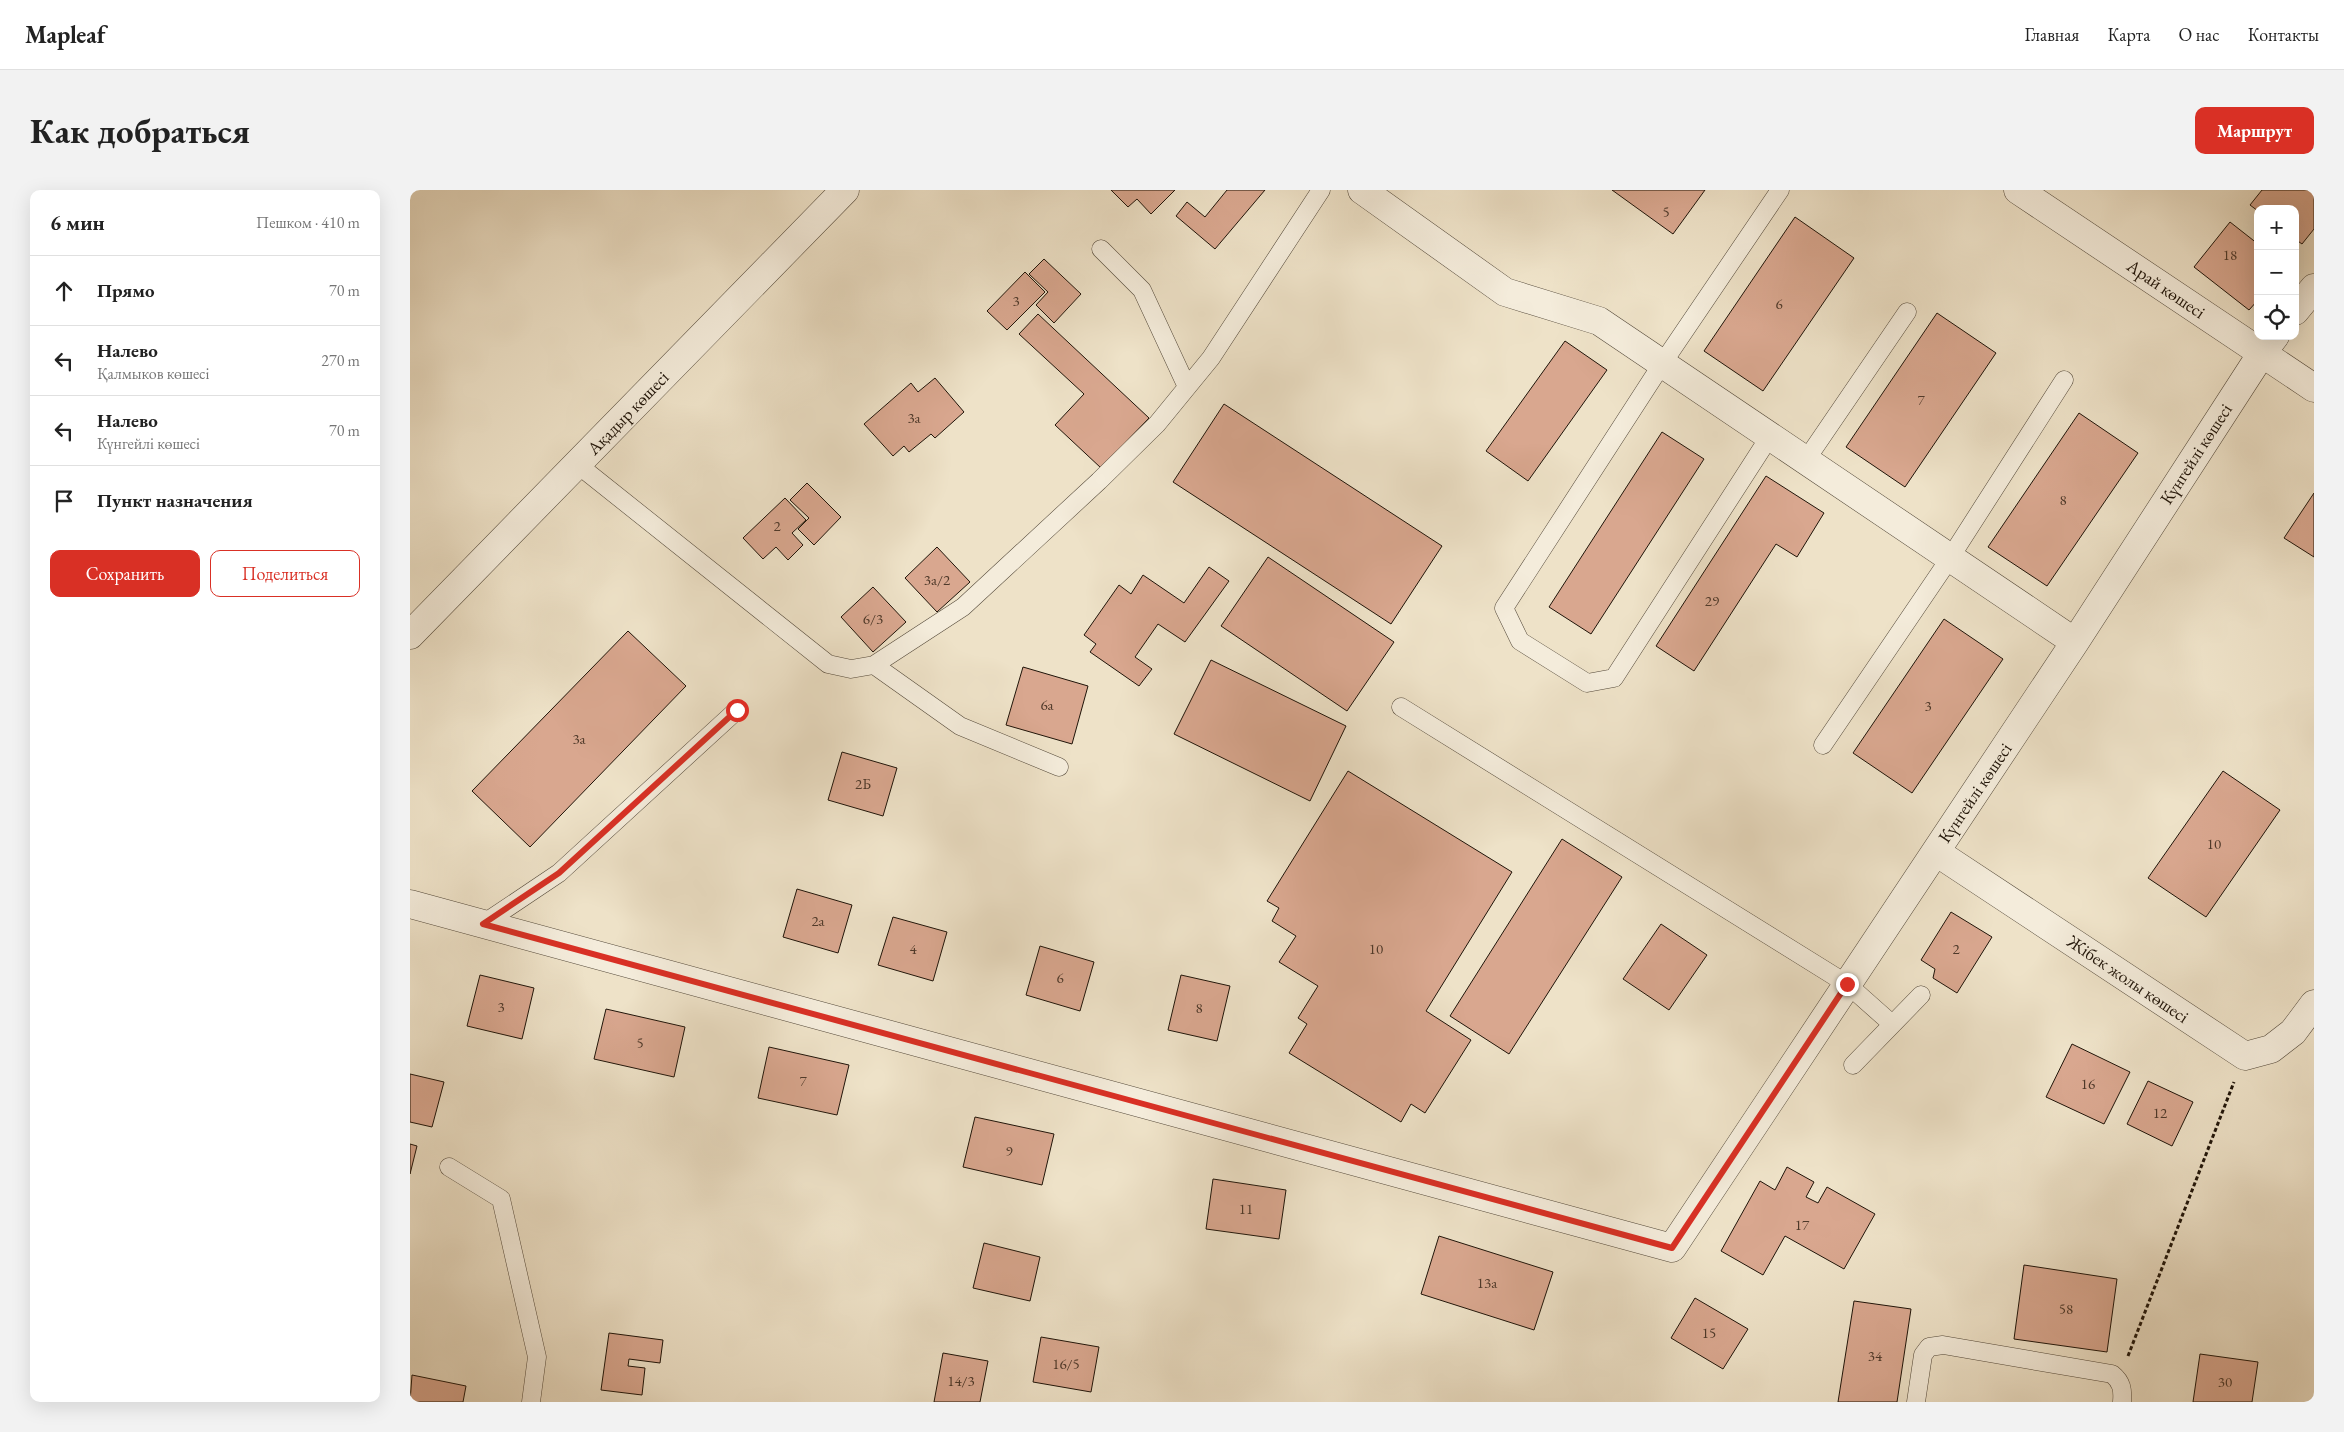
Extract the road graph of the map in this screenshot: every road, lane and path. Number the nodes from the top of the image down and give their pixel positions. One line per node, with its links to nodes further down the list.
1 (845, 190): 17 (street, Ақадыр көшесі)
2 (1321, 190): 13 (lane)
3 (1362, 190): 11 (street)
4 (1780, 190): 11 (lane)
5 (2018, 190): 10 (street, Арай көшесі)
6 (1101, 249): 13 (lane)
7 (2314, 288): 8 (street)
8 (2299, 306)
9 (1907, 312): 16 (lane)
10 (2269, 345): 14 (street, Арай көшесі); 20 (street, Күнгейлі көшесі)
11 (1662, 364): 15 (street); 15 (lane)
12 (2064, 380): 18 (lane)
13 (1187, 387): 21 (lane)
14 (2314, 388)
15 (1770, 436): 16 (street)
16 (1806, 460): 18 (street)
17 (577, 464): 19 (street, Ақадыр көшесі); 21 (lane)
18 (1950, 558): 20 (street); 24 (lane)
19 (410, 635)
20 (2075, 642): 26 (street, Күнгейлі көшесі)
21 (874, 665): 25 (lane)
22 (1400, 707): 29 (lane)
23 (737, 710): 28 (lane)
24 (1823, 745)
25 (1059, 767)
26 (1936, 852): 29 (street, Күнгейлі көшесі); 33 (street, Жібек жолы көшесі)
27 (410, 904): 28 (street)
28 (483, 924): 29 (street, Күнгейлі көшесі)
29 (1847, 984): 32 (lane)
30 (1921, 995): 32 (lane)
31 (2314, 1004): 33 (street)
32 (1892, 1024): 34 (lane)
33 (2244, 1056): 36 (path)
34 (1853, 1065)
35 (449, 1167): 37 (lane)
36 (2119, 1379): 38 (lane); 39 (lane)
37 (531, 1402)
38 (1916, 1402)
39 (2122, 1402)

